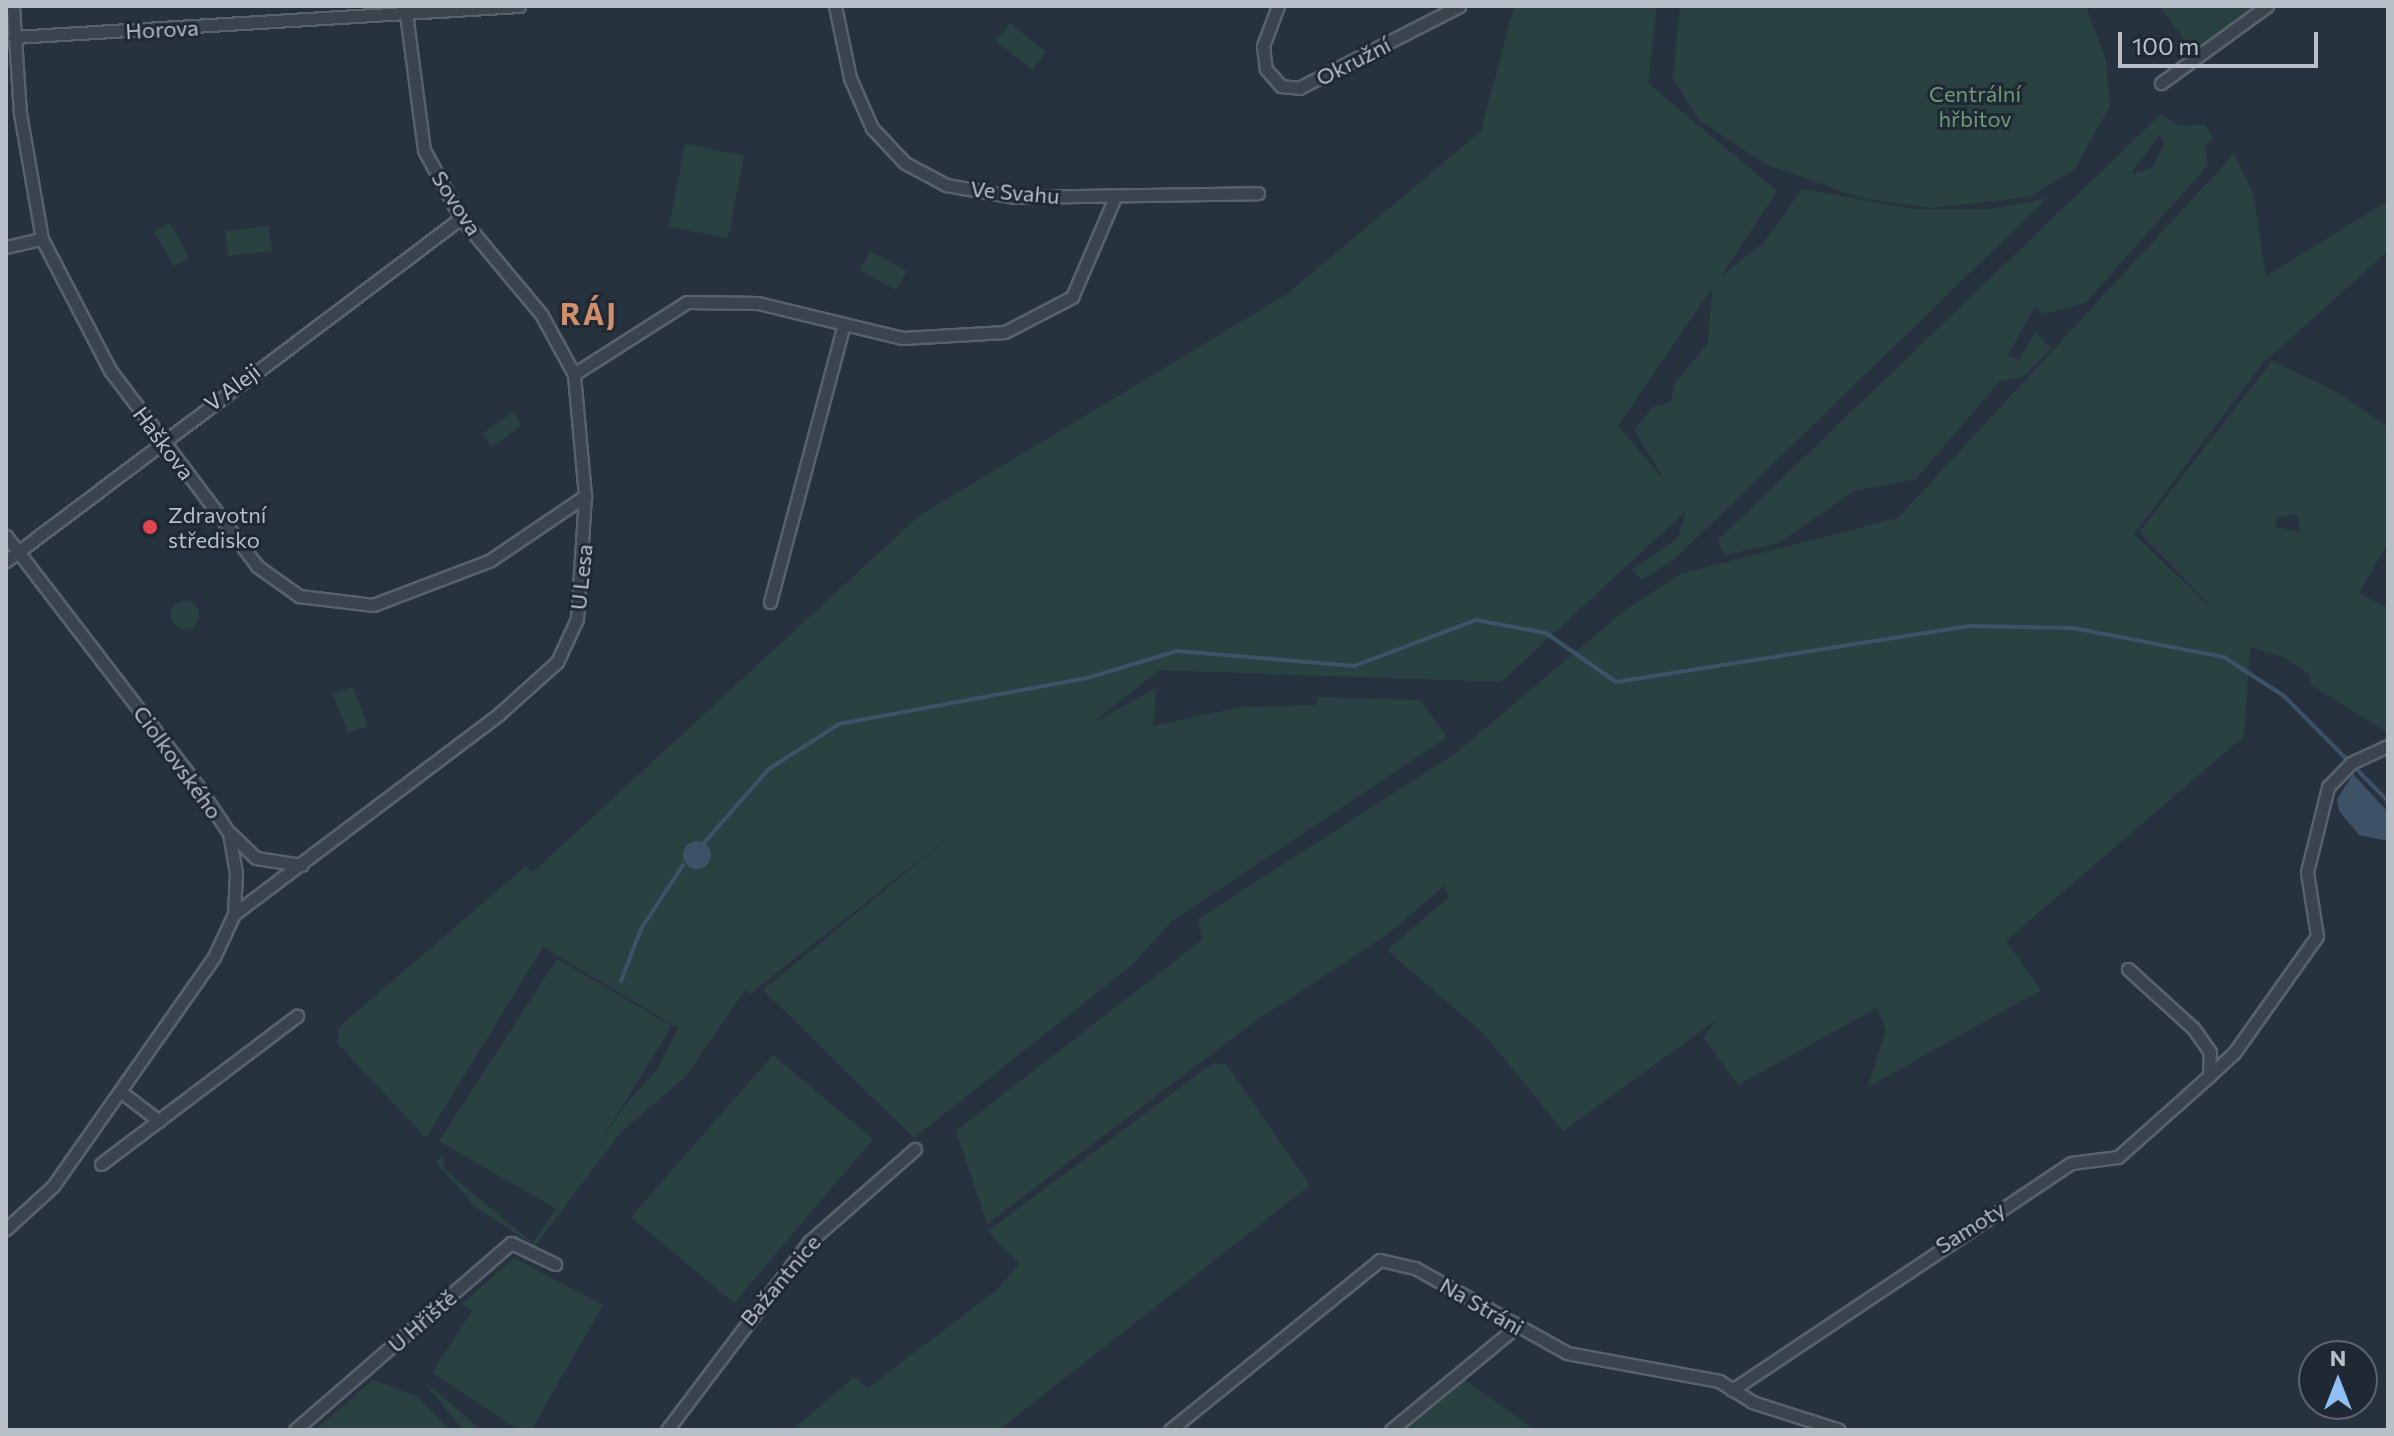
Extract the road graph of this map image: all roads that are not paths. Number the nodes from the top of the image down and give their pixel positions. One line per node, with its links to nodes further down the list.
1 (13, 6): 8 (street, Haškova)
2 (519, 6): 7 (street, Horova)
3 (835, 6): 11 (street, Ve Svahu)
4 (1278, 6): 5 (street, Okružní)
5 (1459, 6)
6 (2267, 6): 9 (street)
7 (405, 11): 8 (street, Horova); 12 (street, Sovova)
8 (14, 37): 13 (street, Haškova)
9 (2161, 83)
10 (1258, 193): 11 (street, Ve Svahu)
11 (1115, 197): 15 (street)
12 (461, 218): 16 (street, Sovova); 17 (street, V Aleji)
13 (42, 239): 14 (street); 17 (street, Haškova)
14 (6, 247)
15 (843, 328): 16 (street); 22 (street)
16 (574, 374): 18 (street, U Lesa)
17 (161, 440): 18 (street, Haškova); 20 (street, V Aleji)
18 (585, 496): 25 (street, U Lesa)
19 (6, 536): 20 (street, Ciolkovského)
20 (18, 552): 21 (street, V Aleji); 24 (street, Ciolkovského)
21 (6, 561)
22 (770, 602)
23 (2388, 746): 29 (street, Samoty)
24 (229, 833): 25 (street); 26 (street, Ciolkovského)
25 (301, 865): 26 (street, U Lesa)
26 (234, 914): 30 (street, Ciolkovského)
27 (2128, 969): 29 (street)
28 (297, 1016): 31 (street)
29 (2209, 1076): 37 (street, Samoty)
30 (120, 1091): 31 (street); 34 (street, Ciolkovského)
31 (159, 1121): 33 (street)
32 (915, 1149): 39 (street, Bažantnice)
33 (101, 1164)
34 (6, 1229)
35 (555, 1264): 38 (street, U Hřiště)
36 (1517, 1326): 37 (street, Na Stráni); 40 (street, Na Stráni); 41 (street)
37 (1732, 1390): 42 (street, Na Stráni)
38 (295, 1430)
39 (667, 1430)
40 (1170, 1430)
41 (1391, 1430)
42 (1839, 1430)

